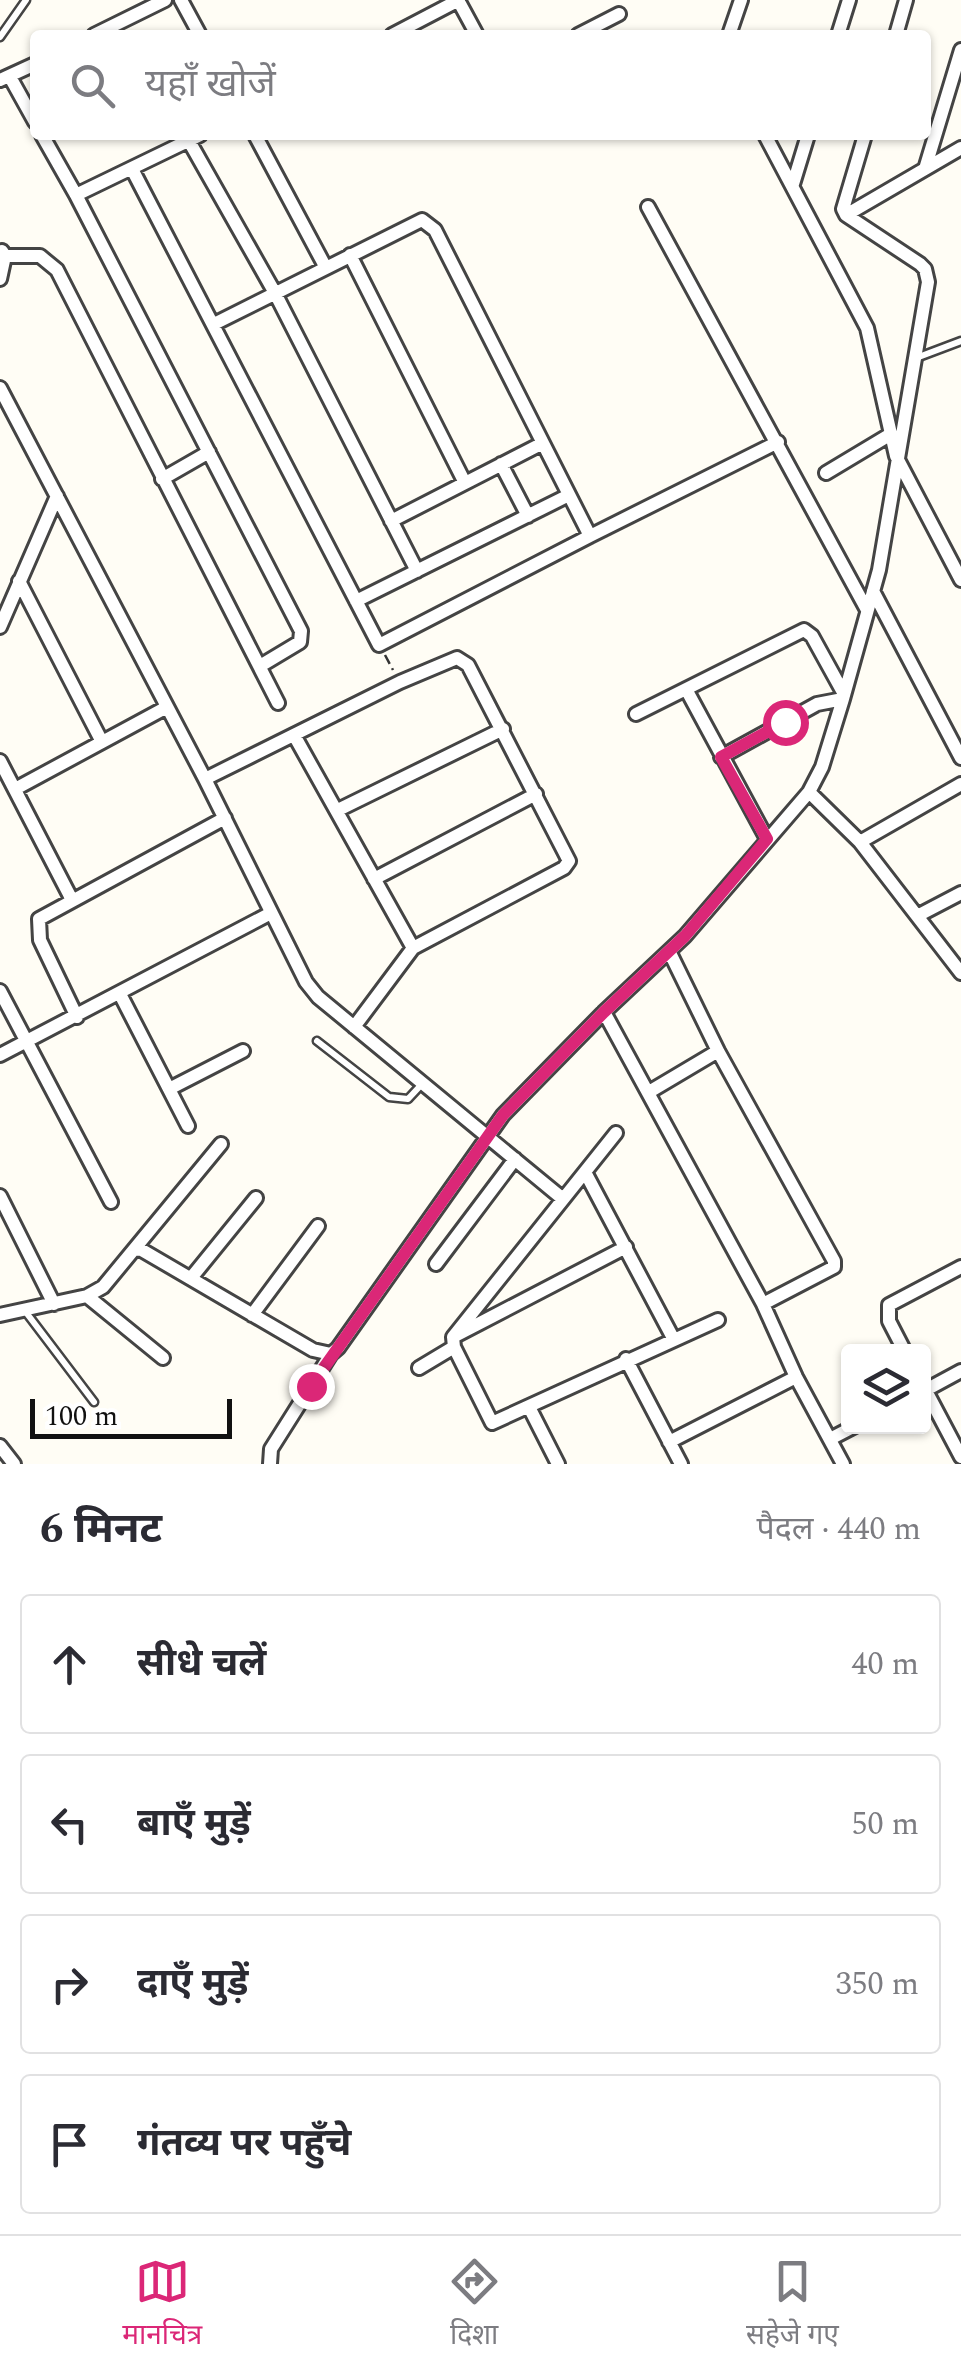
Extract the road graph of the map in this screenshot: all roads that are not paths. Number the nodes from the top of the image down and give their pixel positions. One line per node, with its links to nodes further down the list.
1 (26, 0): 17 (lane)
2 (165, 0): 9 (street)
3 (181, 0): 10 (street)
4 (458, 0): 11 (street); 12 (street)
5 (741, 0): 14 (street)
6 (849, 0): 15 (street)
7 (906, 0): 16 (street)
8 (619, 14): 13 (street)
9 (104, 30)
10 (197, 30)
11 (401, 30)
12 (474, 30)
13 (588, 30)
14 (731, 30)
15 (840, 30)
16 (897, 30)
17 (0, 37)
18 (961, 50): 31 (street)
19 (30, 66): 20 (street)
20 (5, 78): 21 (street)
21 (30, 115)
22 (45, 140): 33 (street)
23 (190, 140): 30 (street)
24 (195, 140): 40 (street)
25 (258, 140): 38 (street)
26 (768, 140): 32 (street)
27 (806, 140): 32 (street)
28 (864, 140): 35 (street)
29 (961, 148): 31 (street)
30 (132, 168): 33 (street); 41 (street)
31 (925, 169): 35 (street)
32 (793, 184): 45 (street)
33 (76, 194): 48 (street)
34 (648, 206): 46 (street)
35 (846, 215): 43 (street)
36 (2, 253): 39 (street); 52 (street)
37 (350, 255): 38 (street); 47 (street); 53 (street)
38 (326, 268): 40 (street)
39 (0, 279)
40 (275, 293): 41 (street); 57 (street)
41 (214, 324): 63 (street)
42 (961, 341): 43 (lane)
43 (915, 358): 49 (street)
44 (0, 388): 55 (street)
45 (891, 434): 49 (street); 51 (street)
46 (778, 442): 58 (street); 64 (street)
47 (541, 444): 50 (street); 54 (street)
48 (209, 452): 52 (street); 66 (street)
49 (896, 456): 60 (street); 62 (street)
50 (501, 464): 53 (street); 56 (street)
51 (826, 473)
52 (162, 479): 66 (street)
53 (464, 481): 57 (street)
54 (569, 495): 56 (street); 58 (street)
55 (57, 496): 61 (street); 70 (street)
56 (528, 516): 59 (street)
57 (391, 521): 59 (street)
58 (590, 536): 63 (street)
59 (417, 570): 63 (street)
60 (961, 580)
61 (19, 581): 65 (street); 74 (street)
62 (873, 591): 64 (street); 76 (street)
63 (356, 601)
64 (867, 610): 68 (street)
65 (0, 627)
66 (260, 666): 69 (street)
67 (686, 690): 68 (street); 71 (street); 75 (street)
68 (843, 697): 75 (street); 81 (street)
69 (278, 703)
70 (167, 707): 74 (street); 78 (street)
71 (636, 714)
72 (503, 730): 73 (street); 82 (street); 83 (street)
73 (294, 735): 78 (street); 83 (street)
74 (102, 742): 80 (street)
75 (721, 757): 85 (street)
76 (961, 758)
77 (0, 761): 80 (street)
78 (205, 779): 84 (street)
79 (961, 784): 86 (street)
80 (17, 788): 89 (street)
81 (809, 792): 85 (street); 86 (street)
82 (536, 794): 87 (street); 92 (street)
83 (338, 810): 87 (street)
84 (224, 818): 89 (street); 90 (street)
85 (767, 839): 93 (street)
86 (860, 842): 91 (street)
87 (374, 879): 92 (street)
88 (961, 892): 91 (street)
89 (72, 900): 98 (street)
90 (271, 914): 96 (street); 99 (street)
91 (919, 916): 94 (street)
92 (413, 948): 99 (street)
93 (669, 951): 97 (street); 103 (street)
94 (961, 974)
95 (0, 991): 101 (street)
96 (120, 994): 98 (street); 106 (street)
97 (604, 1012): 107 (street); 110 (street)
98 (77, 1017): 101 (street)
99 (354, 1027): 105 (street)
100 (317, 1041): 105 (lane)
101 (27, 1042): 104 (street); 117 (street)
102 (244, 1051): 106 (street)
103 (718, 1051): 107 (street); 126 (street)
104 (0, 1055)
105 (423, 1084): 110 (street)
106 (169, 1088): 108 (street)
107 (649, 1092): 126 (street)
108 (188, 1126)
109 (616, 1133): 113 (street)
110 (486, 1135): 112 (street); 134 (street)
111 (221, 1144): 120 (street)
112 (515, 1159): 116 (street); 121 (street)
113 (585, 1172): 116 (street); 119 (street)
114 (0, 1196): 125 (street)
115 (256, 1198): 123 (street)
116 (564, 1200): 132 (street)
117 (111, 1202)
118 (318, 1226): 129 (street)
119 (626, 1247): 131 (street); 132 (street)
120 (134, 1250): 123 (street); 124 (street)
121 (436, 1264)
122 (961, 1266): 133 (street)
123 (191, 1278): 129 (street)
124 (88, 1296): 125 (street); 135 (street)
125 (54, 1304): 127 (street)
126 (763, 1304): 139 (street)
127 (24, 1310): 128 (street); 141 (lane)
128 (0, 1315)
129 (252, 1316): 134 (street)
130 (718, 1320): 131 (street)
131 (673, 1338): 136 (street)
132 (453, 1342): 137 (street); 143 (street)
133 (901, 1344)
134 (331, 1354): 150 (street)
135 (163, 1358)
136 (626, 1359): 143 (street); 146 (street)
137 (419, 1368)
138 (961, 1372): 140 (street)
139 (796, 1377): 145 (street); 146 (street)
140 (931, 1386)
141 (94, 1402)
142 (931, 1402): 148 (street)
143 (528, 1407): 151 (street)
144 (841, 1433): 145 (street)
145 (830, 1439): 153 (street)
146 (669, 1442): 152 (street)
147 (0, 1446): 149 (street)
148 (961, 1458)
149 (14, 1464)
150 (270, 1464)
151 (558, 1464)
152 (681, 1464)
153 (843, 1464)

